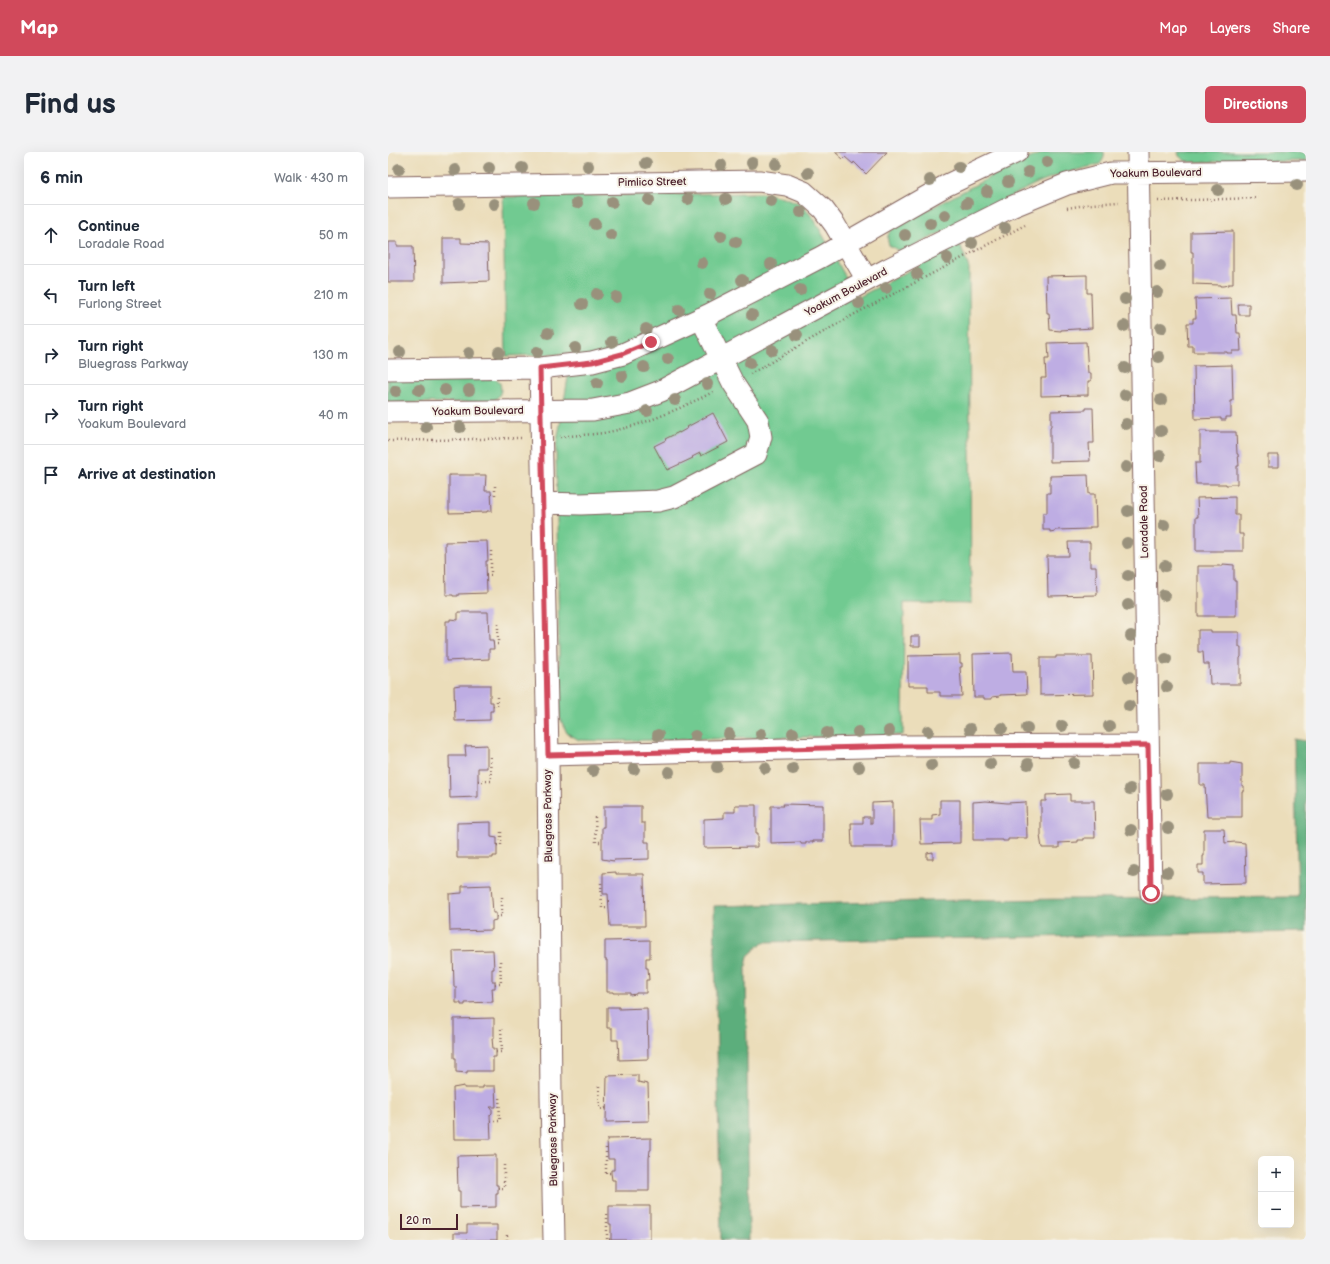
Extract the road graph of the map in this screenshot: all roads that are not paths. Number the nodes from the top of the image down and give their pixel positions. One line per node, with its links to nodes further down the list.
1 (1017, 152): 5 (street)
2 (1138, 162): 3 (street, Yoakum Boulevard); 6 (street, Yoakum Boulevard); 14 (street, Loradale Road)
3 (1306, 170)
4 (388, 187): 5 (street, Pimlico Street)
5 (846, 244): 6 (street, Pimlico Street); 7 (street)
6 (868, 280): 8 (street, Yoakum Boulevard)
7 (701, 318): 8 (street); 9 (street)
8 (721, 359): 11 (street, Yoakum Boulevard); 13 (street)
9 (540, 368): 10 (street); 11 (street, Bluegrass Parkway)
10 (388, 370)
11 (541, 410): 12 (street, Yoakum Boulevard); 13 (street, Bluegrass Parkway)
12 (388, 412)
13 (543, 503): 15 (street, Bluegrass Parkway)
14 (1148, 745): 15 (street); 16 (street, Loradale Road)
15 (548, 755): 17 (street, Bluegrass Parkway)
16 (1151, 893)
17 (554, 1240)

